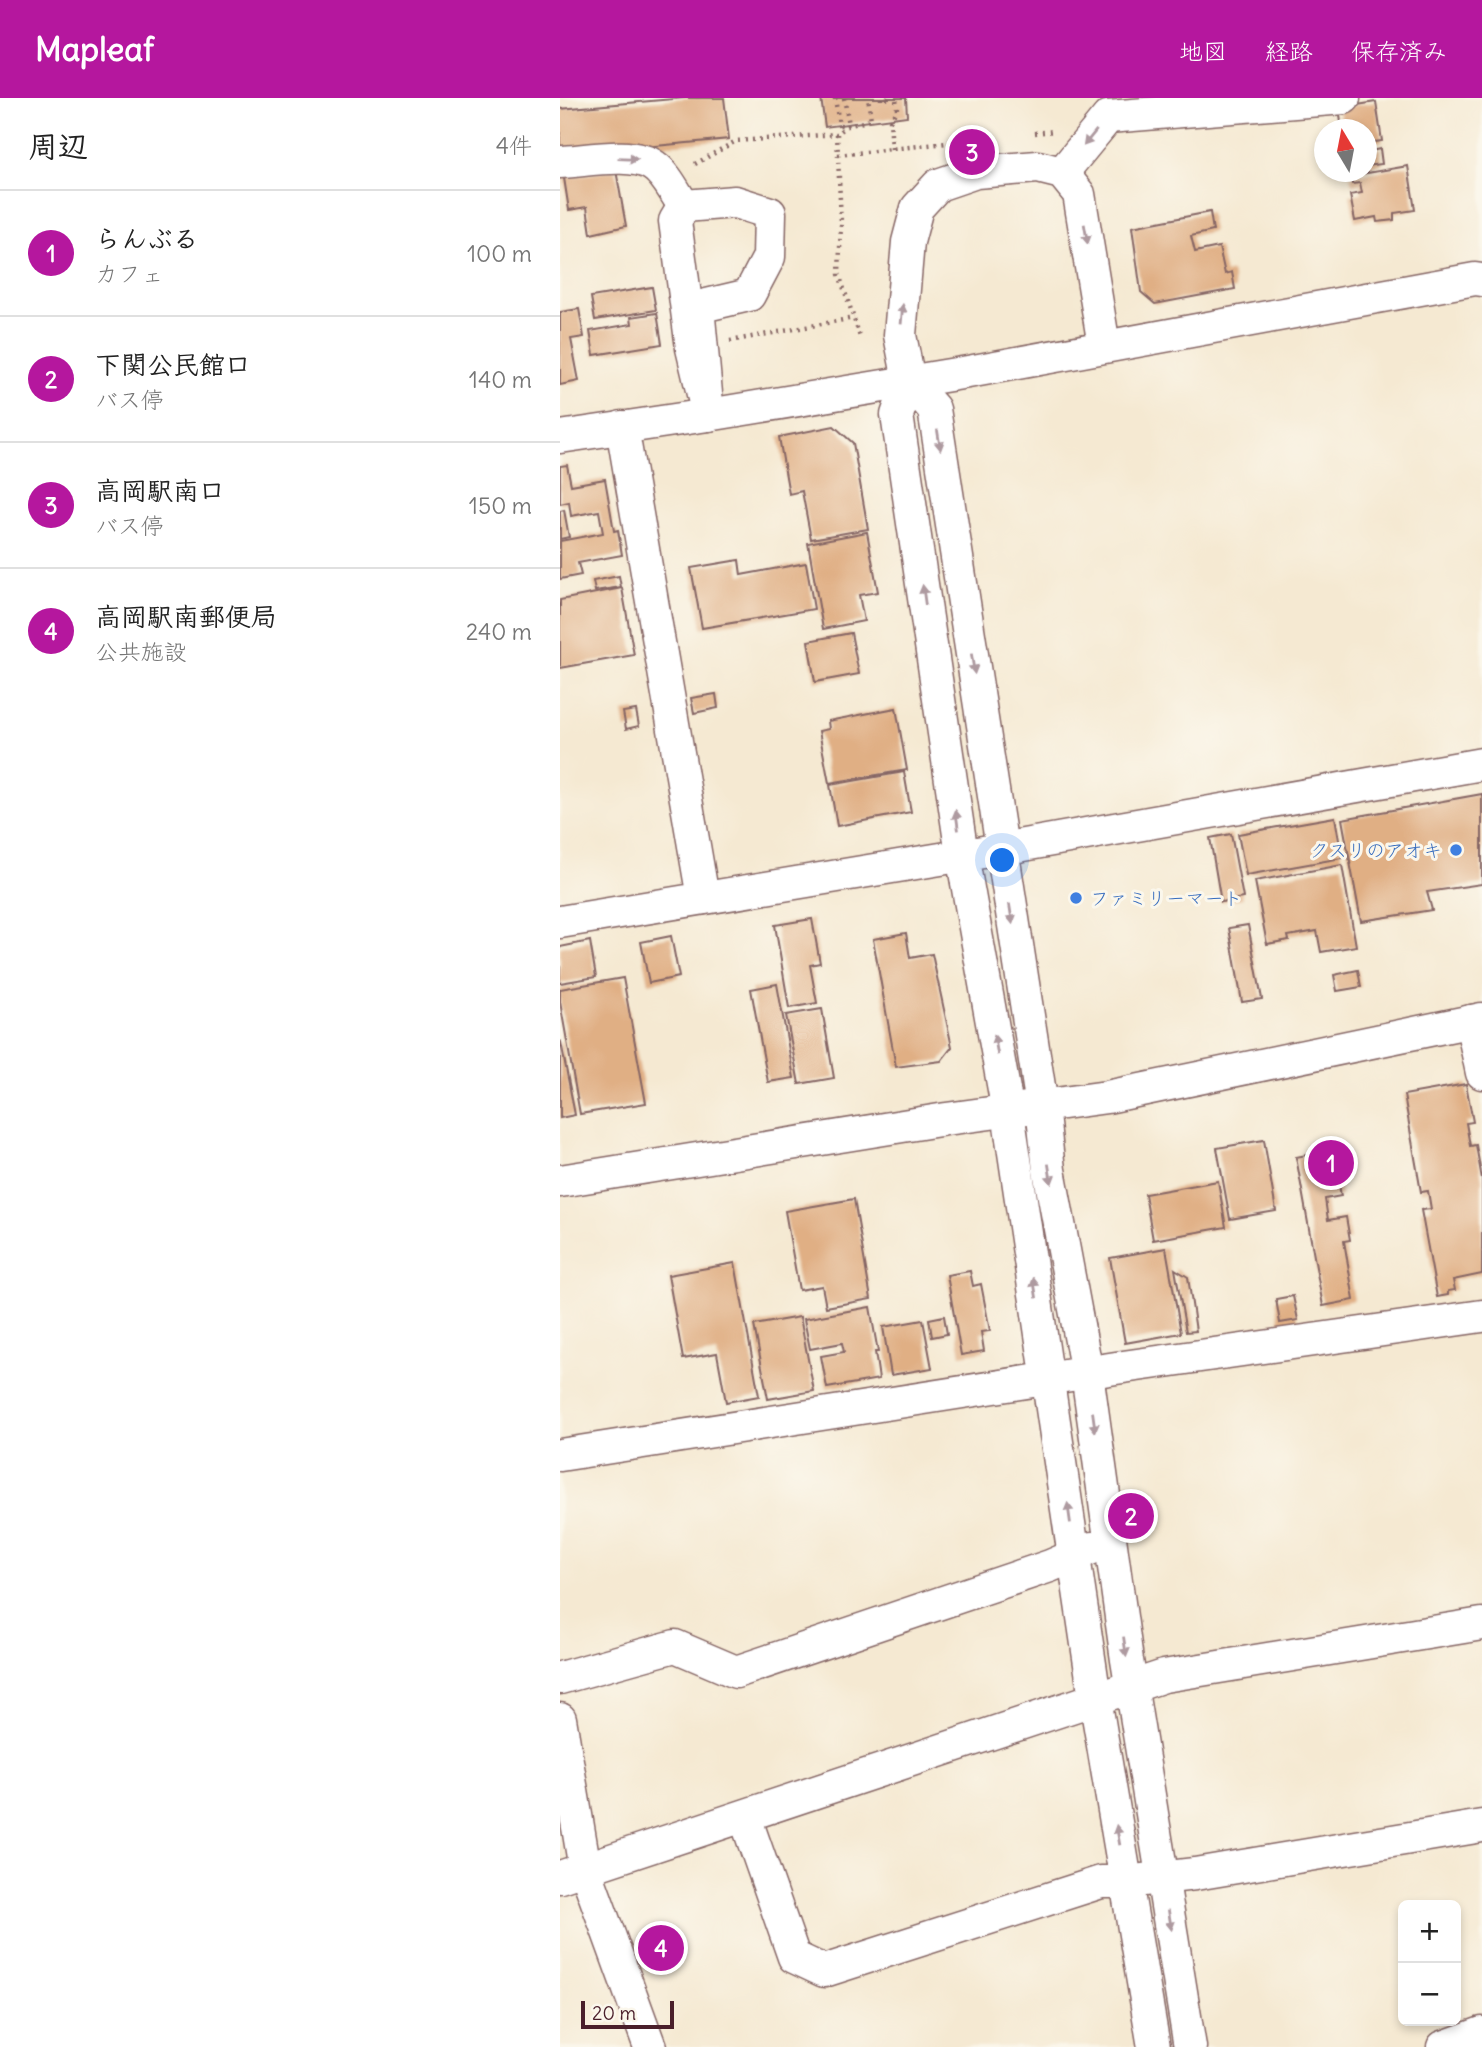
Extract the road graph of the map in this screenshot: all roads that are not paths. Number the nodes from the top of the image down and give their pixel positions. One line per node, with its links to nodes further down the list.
1 (1344, 98): 3 (street, one-way to 3)
2 (560, 162): 4 (street, one-way to 4)
3 (1062, 173): 6 (street, one-way to 6); 7 (street, one-way to 3)
4 (684, 206): 8 (street); 8 (street)
5 (1482, 281): 6 (street)
6 (1104, 346): 7 (street)
7 (909, 381): 8 (street); 12 (street, one-way to 12); 13 (street, one-way to 7)
8 (708, 415): 9 (street)
9 (622, 428): 10 (street); 14 (street)
10 (560, 437)
11 (1482, 764): 12 (street)
12 (1001, 849): 13 (street); 18 (street, one-way to 18)
13 (962, 855): 14 (street); 19 (street, one-way to 13)
14 (703, 898): 15 (street)
15 (560, 922)
16 (1477, 1020): 17 (street); 18 (street)
17 (1482, 1073)
18 (1042, 1106): 19 (street); 22 (street, one-way to 22)
19 (1007, 1112): 20 (street); 23 (street, one-way to 19)
20 (560, 1181)
21 (1482, 1316): 22 (street)
22 (1087, 1373): 23 (street); 25 (street, one-way to 25)
23 (1049, 1378): 24 (street); 26 (street, one-way to 23)
24 (560, 1455)
25 (1109, 1540): 26 (street); 29 (street, one-way to 29)
26 (1075, 1556): 28 (street); 30 (street)
27 (1482, 1624): 29 (street)
28 (560, 1678)
29 (1131, 1686): 30 (street); 35 (street)
30 (1095, 1698): 32 (street); 36 (street, one-way to 30)
31 (560, 1719): 34 (street)
32 (745, 1817): 34 (street); 36 (street)
33 (1482, 1826): 35 (street)
34 (572, 1873): 38 (street)
35 (1163, 1878): 36 (street); 40 (street, one-way to 40)
36 (1126, 1882): 39 (street)
37 (1482, 2033): 41 (street)
38 (650, 2047)
39 (1154, 2047)
40 (1190, 2047)
41 (1443, 2047)

